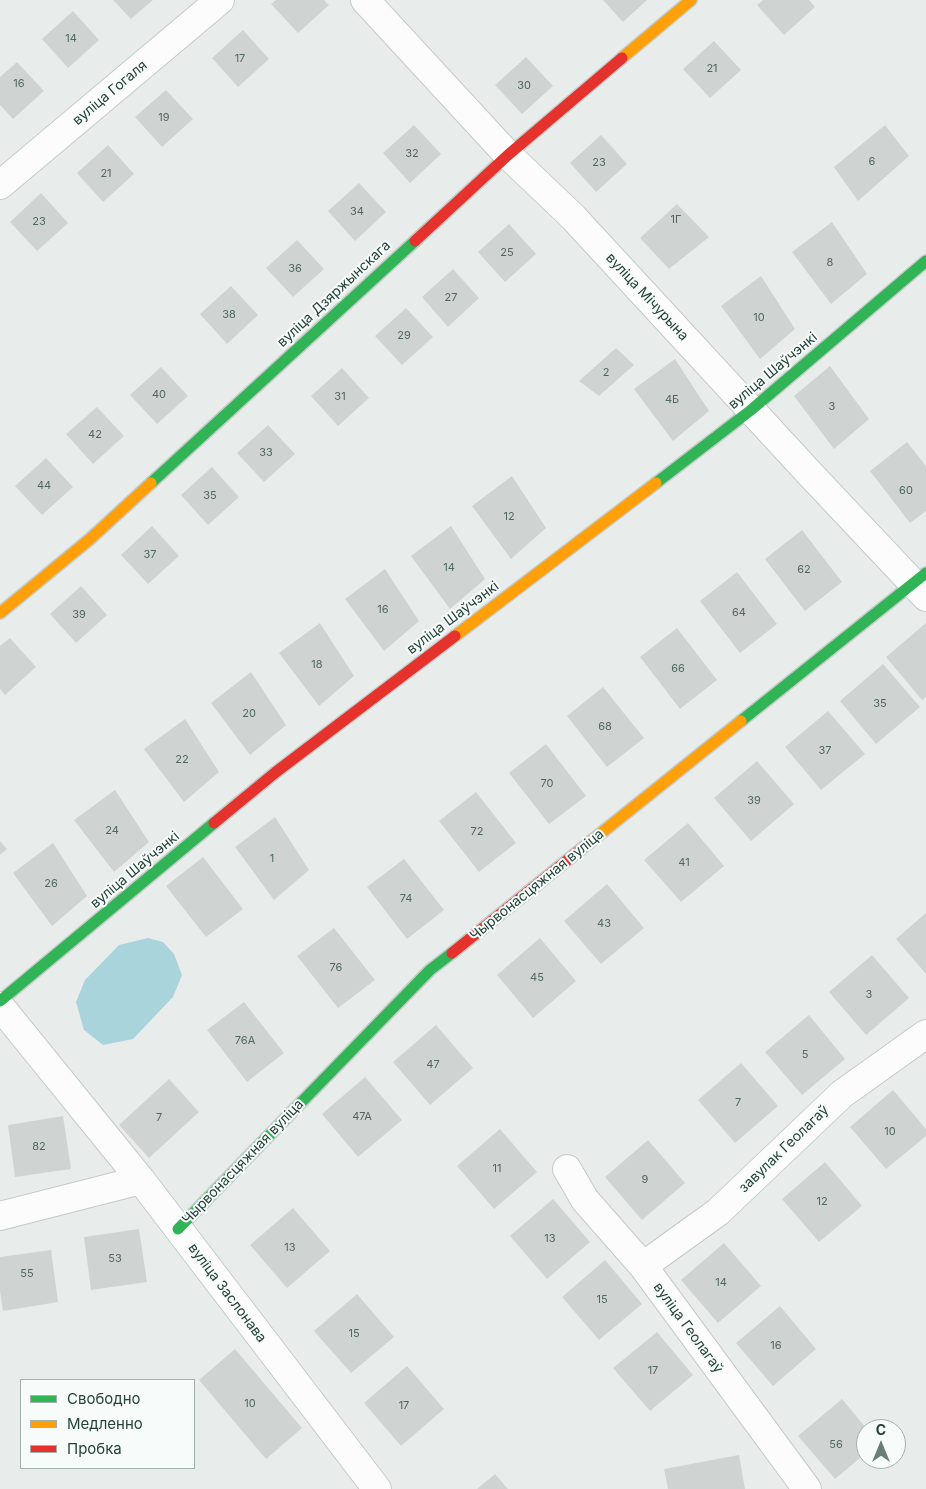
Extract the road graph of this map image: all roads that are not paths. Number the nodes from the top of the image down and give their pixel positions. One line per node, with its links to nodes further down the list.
1 (220, 0): 5 (street, вуліца Гогаля)
2 (365, 0): 4 (street, вуліца Мічурына)
3 (691, 0): 4 (street, вуліца Дзяржынскага)
4 (508, 155): 7 (street, вуліца Мічурына); 9 (street, вуліца Дзяржынскага)
5 (0, 185)
6 (926, 261): 7 (street, вуліца Шаўчэнкі)
7 (751, 410): 8 (street, вуліца Мічурына); 10 (street, вуліца Шаўчэнкі)
8 (922, 585): 16 (street, Чырвонасцяжная вуліца)
9 (0, 613)
10 (0, 1001)
11 (0, 1006): 14 (street, вуліца Заслонава)
12 (926, 1034): 17 (street, завулак Геолагаў)
13 (567, 1169): 17 (street, вуліца Геолагаў)
14 (141, 1180): 15 (street); 16 (street, вуліца Заслонава)
15 (0, 1216)
16 (178, 1229): 18 (street, вуліца Заслонава)
17 (643, 1266): 19 (street, вуліца Геолагаў)
18 (378, 1489)
19 (807, 1489)

